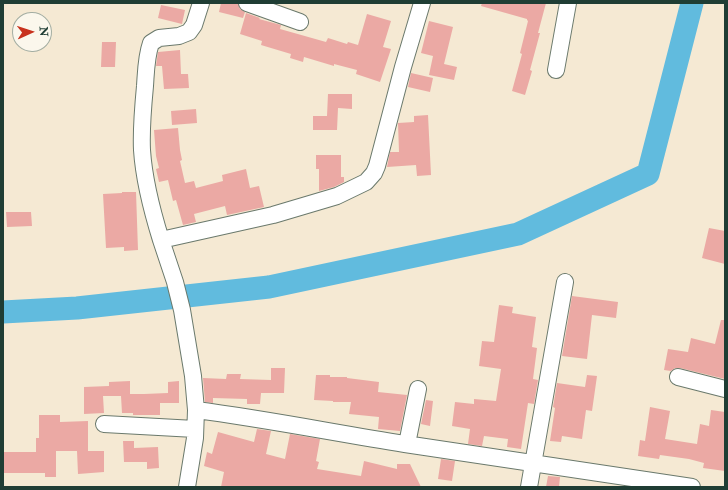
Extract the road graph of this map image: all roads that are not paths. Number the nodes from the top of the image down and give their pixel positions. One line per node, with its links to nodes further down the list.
1 (201, 3): 7 (street)
2 (247, 3): 5 (street)
3 (422, 3): 7 (street)
4 (568, 3): 6 (street)
5 (300, 22)
6 (556, 70)
7 (162, 240): 12 (street)
8 (564, 282): 16 (street)
9 (678, 377): 11 (street)
10 (418, 389): 15 (street)
11 (725, 389)
12 (196, 410): 14 (street); 15 (street)
13 (104, 424): 14 (street)
14 (195, 429): 18 (street)
15 (407, 444): 16 (street)
16 (533, 462): 17 (street); 19 (street)
17 (648, 484): 20 (street)
18 (188, 487)
19 (529, 487)
20 (692, 487)

